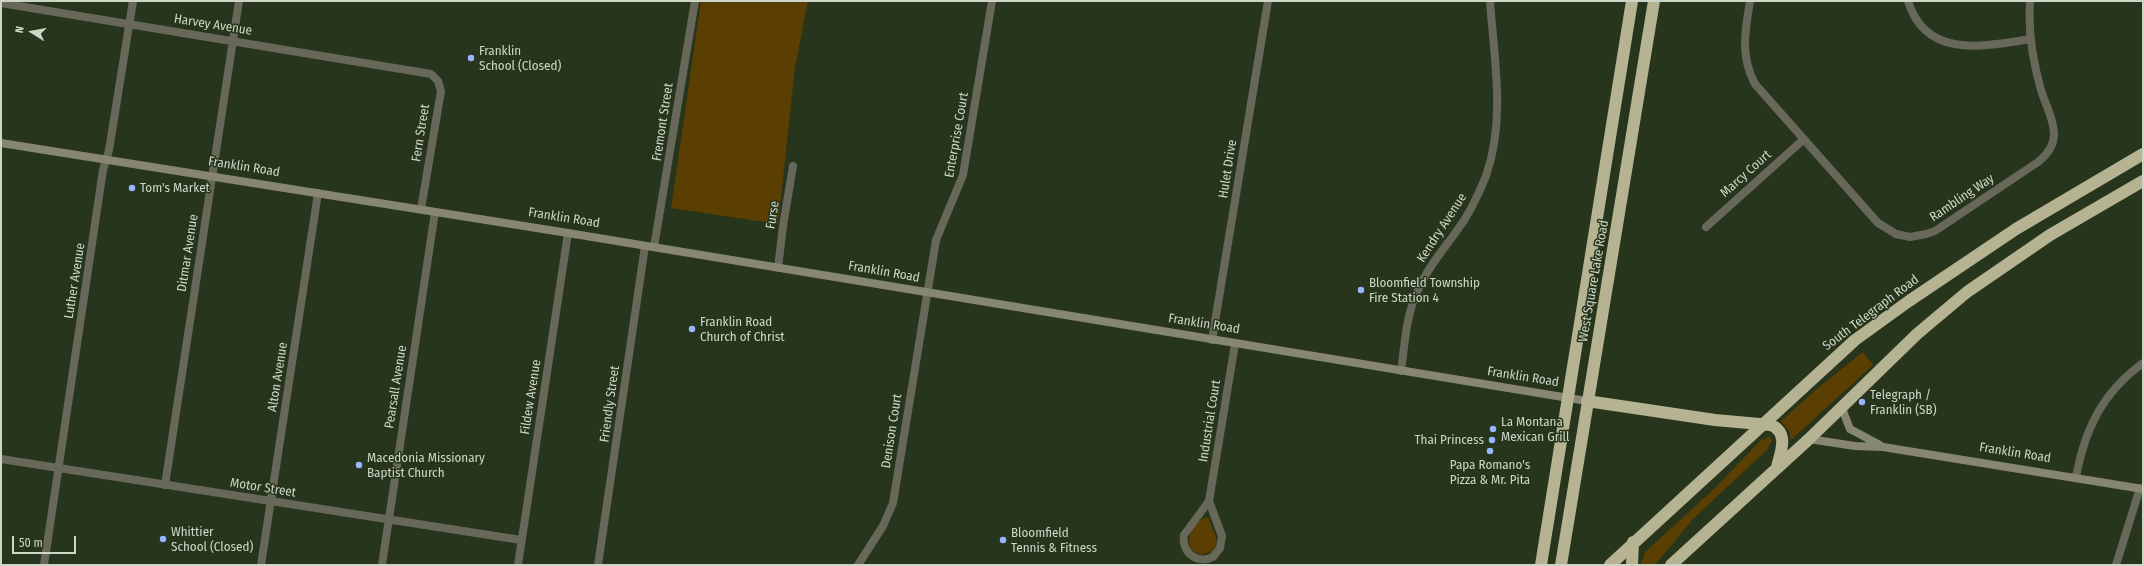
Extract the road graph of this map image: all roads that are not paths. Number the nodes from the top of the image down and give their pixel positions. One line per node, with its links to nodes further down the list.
1 (133, 1): 13 (street, Luther Avenue)
2 (239, 1): 15 (street, Ditmar Avenue)
3 (695, 1): 29 (street, Fremont Street)
4 (992, 1): 31 (street, Enterprise Court)
5 (1268, 1): 32 (street, Hulet Drive)
6 (1490, 1): 35 (street, Kendry Avenue)
7 (1632, 1): 36 (highway, West Square Lake Road)
8 (1654, 1): 37 (highway, West Square Lake Road)
9 (1750, 1): 17 (street, Rambling Way)
10 (1908, 1): 14 (street)
11 (2030, 1): 14 (street, Rambling Way)
12 (1, 3): 13 (street, Harvey Avenue)
13 (129, 24): 15 (street, Harvey Avenue); 20 (street, Luther Avenue)
14 (2031, 39): 17 (street, Rambling Way)
15 (233, 41): 16 (street, Harvey Avenue); 22 (street, Ditmar Avenue)
16 (422, 72): 25 (street, Fern Street)
17 (1804, 139): 27 (street, Marcy Court)
18 (1, 143): 20 (street, Franklin Road)
19 (2143, 154): 39 (highway, South Telegraph Road)
20 (106, 159): 22 (street, Franklin Road); 44 (street, Luther Avenue)
21 (793, 166): 30 (street, Furse)
22 (212, 176): 24 (street, Franklin Road); 46 (street, Ditmar Avenue)
23 (2143, 180): 38 (highway)
24 (318, 193): 25 (street, Franklin Road); 49 (street, Alton Avenue)
25 (421, 209): 26 (street, Franklin Road)
26 (435, 212): 28 (street, Franklin Road); 50 (street, Pearsall Avenue)
27 (1706, 227)
28 (568, 233): 29 (street, Franklin Road); 51 (street, Fildew Avenue)
29 (650, 246): 30 (street, Franklin Road); 57 (street, Friendly Street)
30 (778, 268): 31 (street, Franklin Road)
31 (927, 293): 32 (street, Franklin Road); 58 (street, Denison Court)
32 (1212, 340): 33 (street, Franklin Road)
33 (1234, 344): 35 (street, Franklin Road); 48 (street, Industrial Court)
34 (2143, 362): 45 (street)
35 (1401, 371): 36 (street, Franklin Road)
36 (1568, 398): 37 (street, Franklin Road); 59 (highway, West Square Lake Road)
37 (1588, 401): 39 (highway, Franklin Road); 60 (highway, West Square Lake Road)
38 (1841, 406): 40 (highway); 41 (street, Franklin Road)
39 (1763, 423): 43 (highway); 52 (highway, South Telegraph Road)
40 (1809, 439): 41 (street, Franklin Road); 43 (highway)
41 (1883, 447): 45 (street, Franklin Road)
42 (1, 459): 44 (street, Motor Street)
43 (1777, 467): 63 (highway)
44 (58, 468): 46 (street, Motor Street); 53 (street, Luther Avenue)
45 (2076, 477): 47 (street, Franklin Road)
46 (165, 485): 49 (street, Motor Street)
47 (2142, 488): 64 (street)
48 (1209, 501): 48 (street, Industrial Court)
49 (271, 502): 50 (street, Motor Street); 54 (street, Alton Avenue)
50 (389, 519): 51 (street, Motor Street); 55 (street, Pearsall Avenue)
51 (521, 540): 56 (street, Fildew Avenue)
52 (1633, 542): 61 (highway, South Telegraph Road); 62 (highway)
53 (44, 565)
54 (261, 565)
55 (382, 565)
56 (518, 565)
57 (598, 565)
58 (858, 565)
59 (1541, 565)
60 (1561, 565)
61 (1610, 565)
62 (1632, 565)
63 (1671, 565)
64 (2116, 565)

